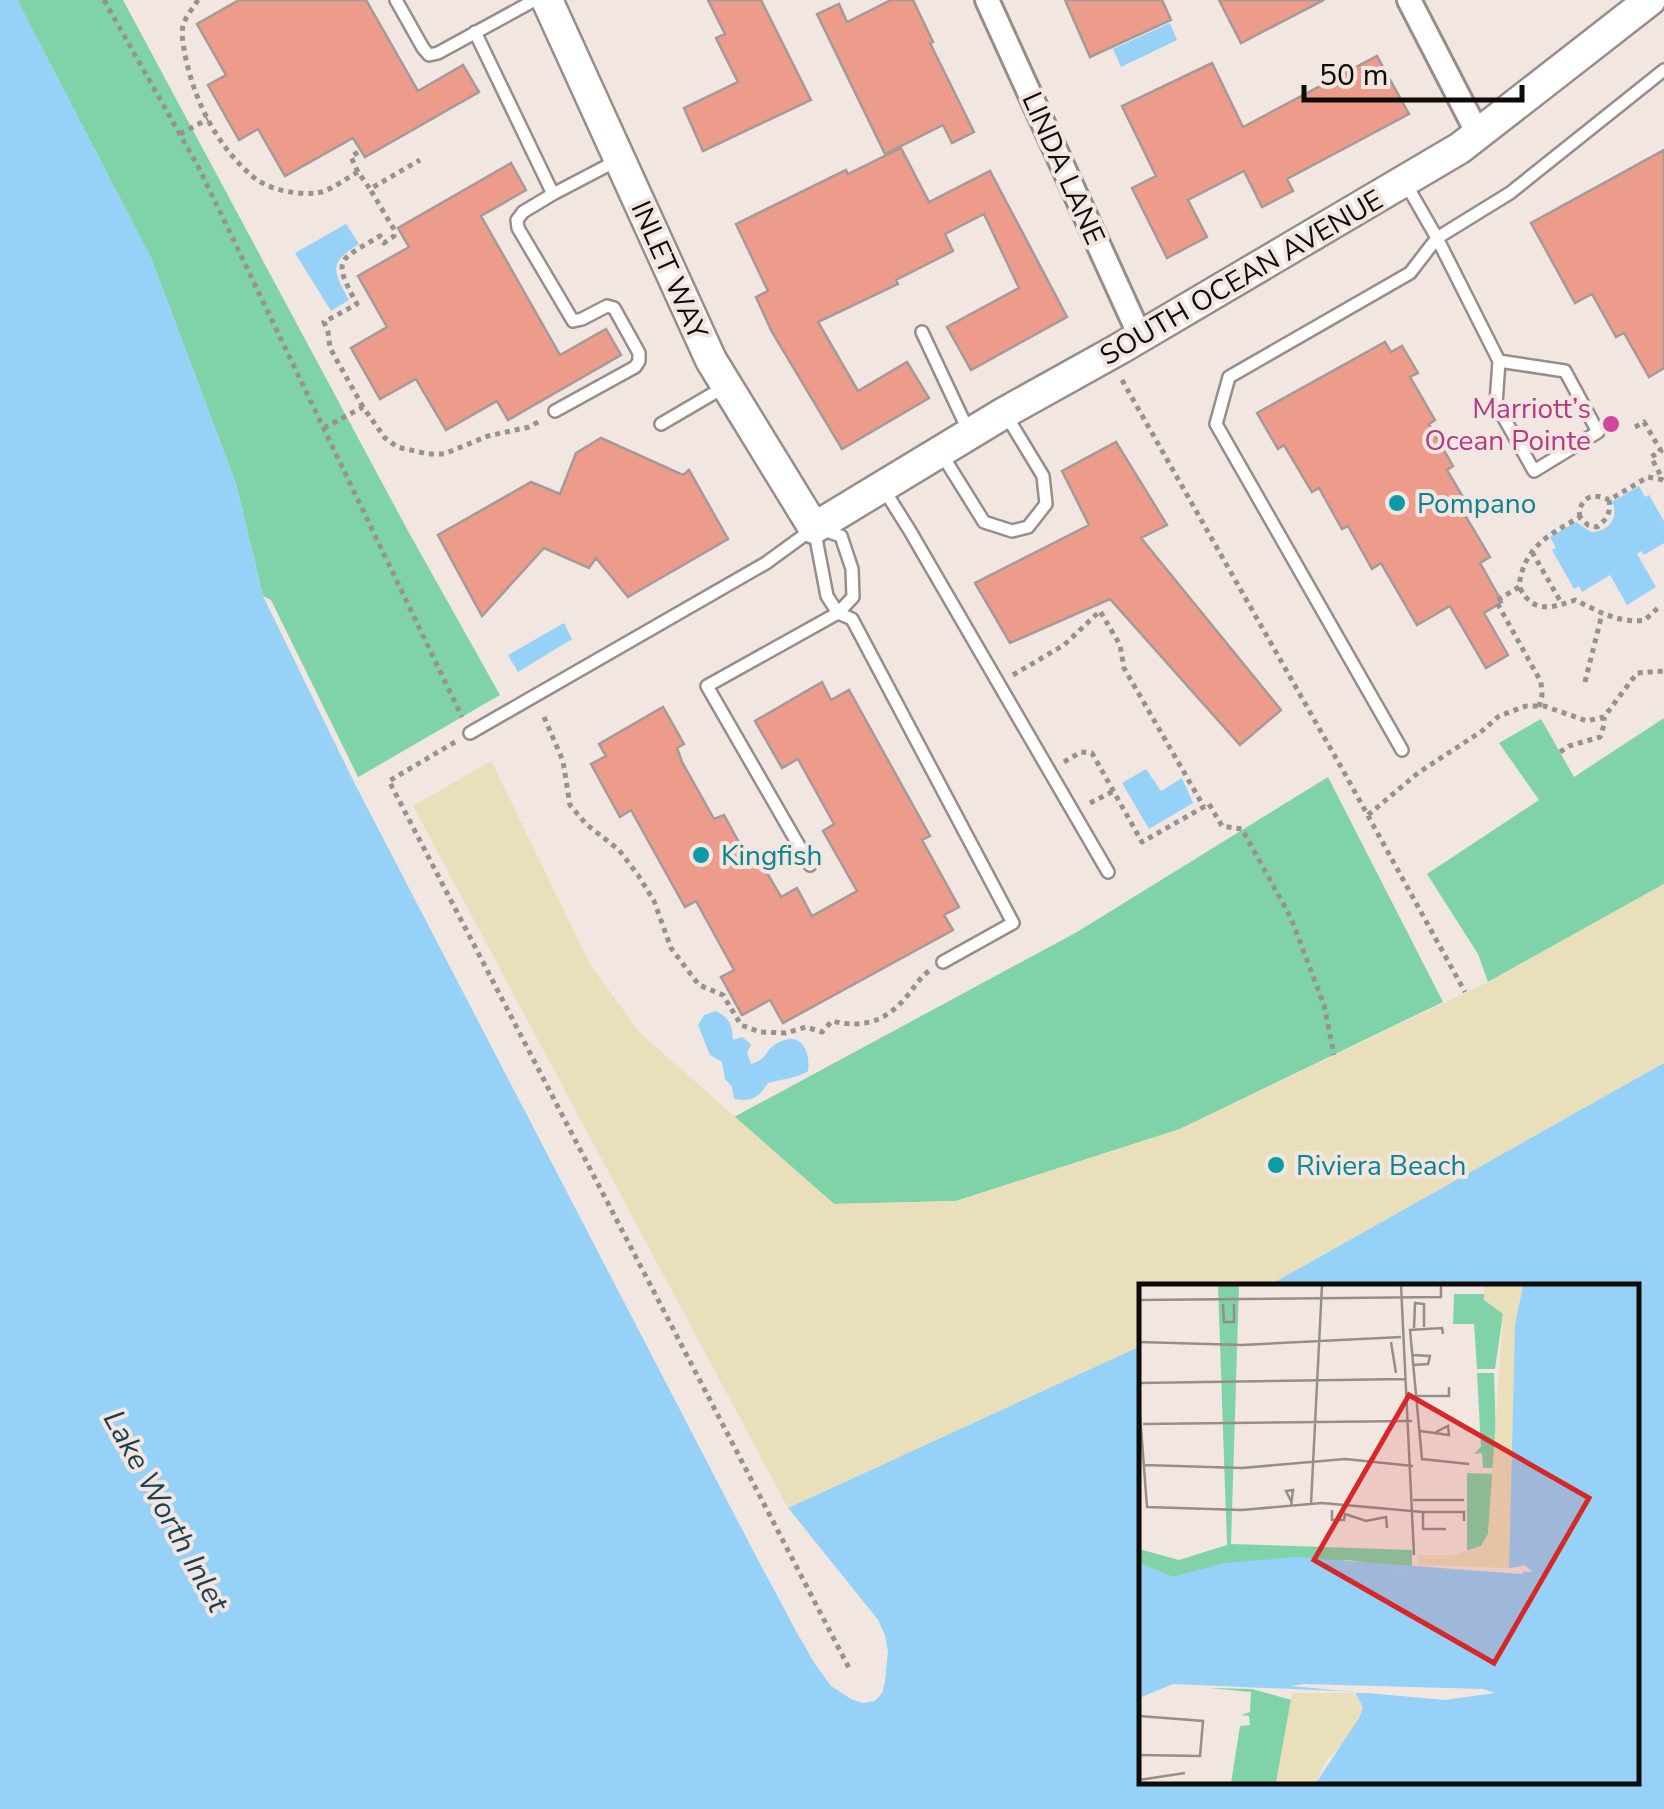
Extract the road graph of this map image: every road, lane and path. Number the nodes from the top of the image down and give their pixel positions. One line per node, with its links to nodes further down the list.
1 (104, 0): 12 (path)
2 (198, 0): 11 (path)
3 (396, 0): 9 (lane)
4 (535, 0): 9 (lane)
5 (547, 0): 16 (street, INLET WAY)
6 (988, 0): 23 (street, LINDA LANE)
7 (1409, 0): 13 (street)
8 (1650, 0): 13 (street, SOUTH OCEAN AVENUE)
9 (475, 32): 20 (lane)
10 (1664, 70): 21 (lane)
11 (208, 119): 12 (path); 17 (path)
12 (180, 134): 32 (path)
13 (1478, 134): 18 (street, SOUTH OCEAN AVENUE)
14 (361, 150): 17 (path)
15 (420, 160): 19 (path)
16 (620, 160): 20 (lane); 26 (street, INLET WAY)
17 (358, 172): 19 (path)
18 (1404, 180): 21 (lane); 23 (street, SOUTH OCEAN AVENUE)
19 (370, 189): 27 (path)
20 (553, 194): 28 (lane)
21 (1438, 238): 24 (lane); 53 (lane)
22 (922, 332): 33 (lane)
23 (1140, 336): 29 (street, SOUTH OCEAN AVENUE)
24 (1499, 361): 24 (lane)
25 (1122, 380): 57 (path)
26 (726, 386): 30 (lane); 39 (street, INLET WAY)
27 (363, 407): 28 (path); 32 (path)
28 (556, 411)
29 (1004, 413): 33 (street, SOUTH OCEAN AVENUE); 34 (lane)
30 (662, 424)
31 (1635, 427): 35 (path)
32 (324, 428): 52 (path)
33 (970, 434): 34 (street, SOUTH OCEAN AVENUE)
34 (941, 453): 36 (street, SOUTH OCEAN AVENUE)
35 (1664, 480): 37 (path)
36 (883, 488): 39 (street, SOUTH OCEAN AVENUE); 59 (lane)
37 (1609, 500): 38 (path); 38 (path)
38 (1580, 517): 40 (path)
39 (814, 528): 44 (lane); 44 (lane); 52 (lane)
40 (1532, 552): 41 (path); 43 (path)
41 (1519, 587): 43 (path); 49 (path)
42 (1663, 603): 45 (path)
43 (1562, 604): 45 (path)
44 (838, 613): 58 (lane); 60 (lane)
45 (1602, 614): 48 (path)
46 (1028, 666): 56 (path)
47 (1664, 671): 51 (path)
48 (1585, 682)
49 (1539, 706): 51 (path); 57 (path)
50 (544, 717): 60 (path)
51 (1604, 717): 55 (path)
52 (470, 733): 63 (path)
53 (1402, 750)
54 (1082, 752): 56 (path)
55 (1560, 752)
56 (1204, 807): 62 (path)
57 (1368, 815): 61 (path)
58 (810, 865)
59 (1108, 872)
60 (943, 962)
61 (1466, 992)
62 (1334, 1055)
63 (849, 1668)

